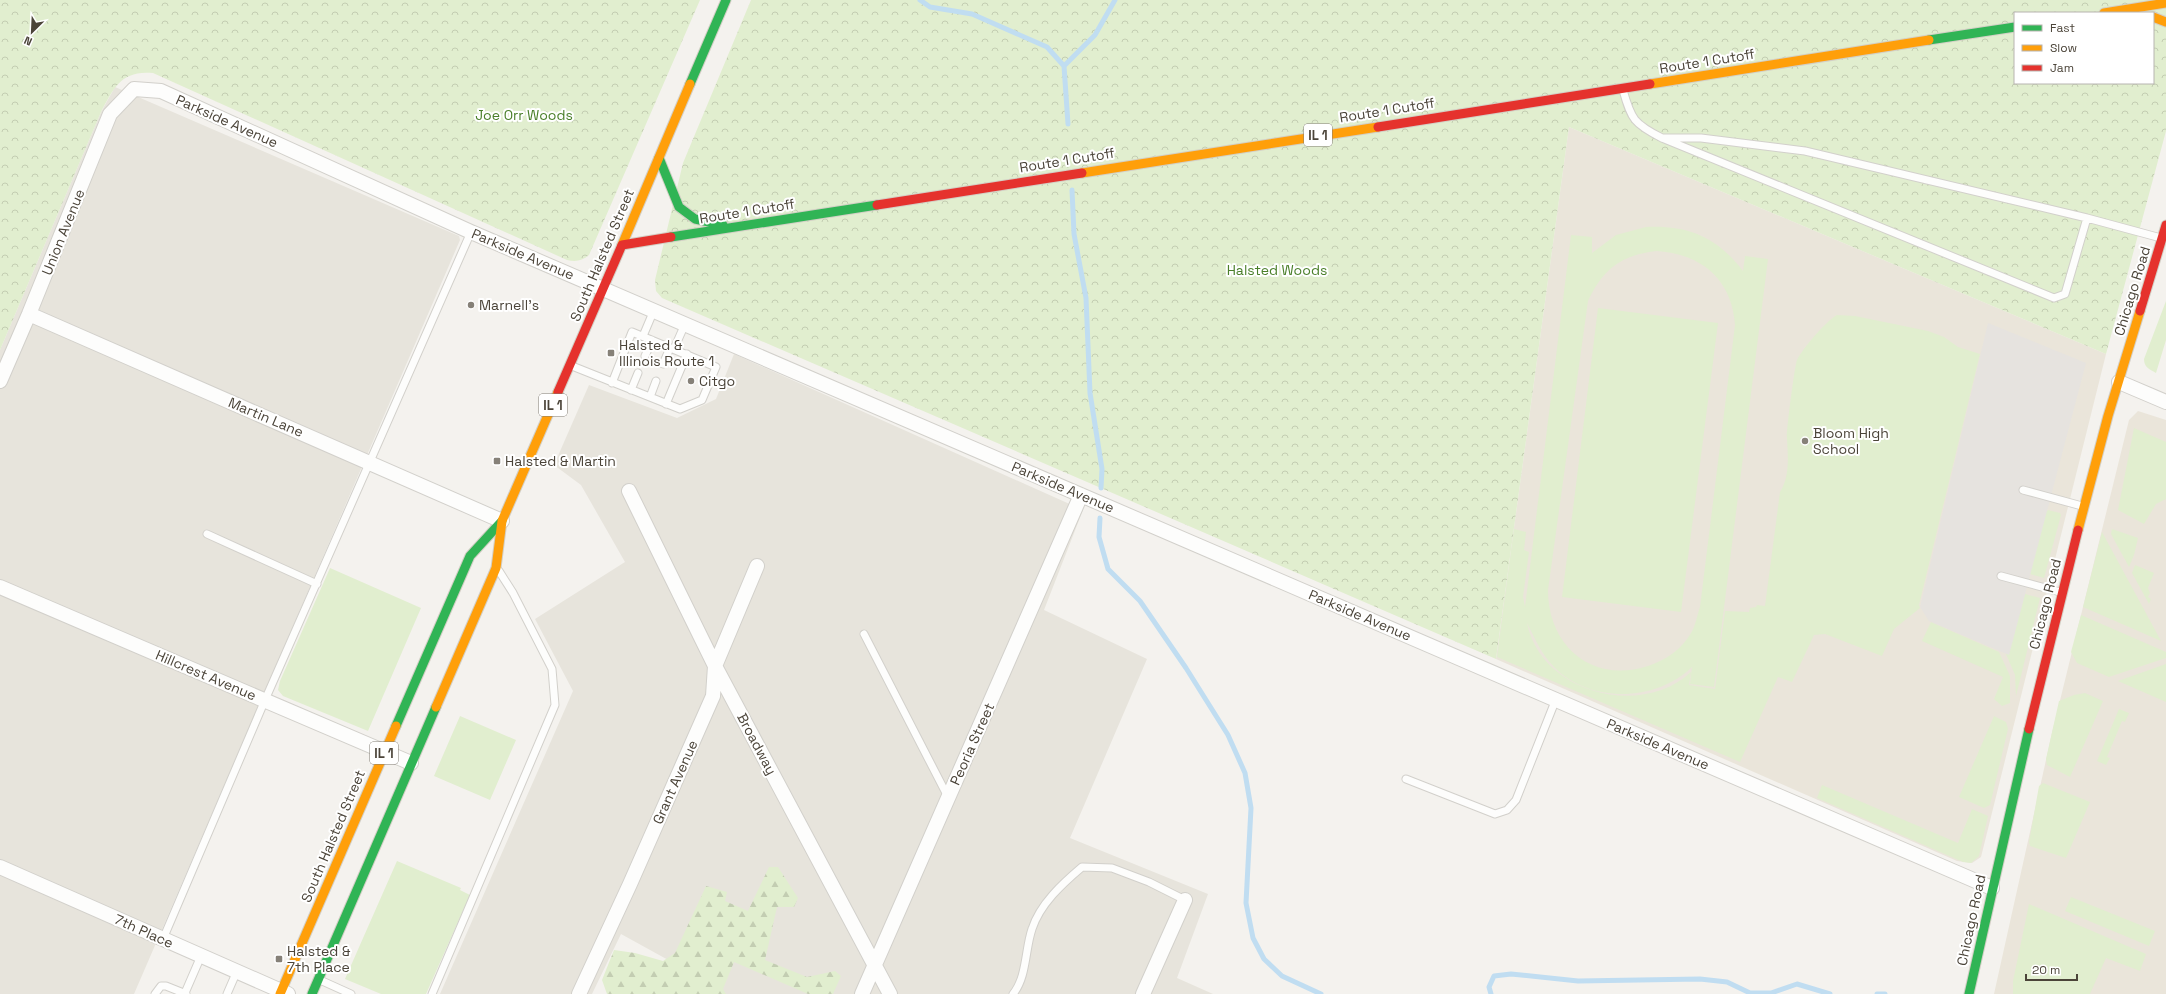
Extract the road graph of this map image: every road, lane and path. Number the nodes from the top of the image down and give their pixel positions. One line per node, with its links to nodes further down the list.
1 (726, 0): 12 (main road, South Halsted Street)
2 (2166, 3): 3 (main road)
3 (2134, 8): 4 (main road); 5 (main road)
4 (2110, 12)
5 (2143, 12)
6 (2154, 17): 7 (main road)
7 (2166, 22)
8 (2014, 27): 9 (main road, Route 1 Cutoff / IL 1)
9 (1622, 88): 11 (lane); 15 (main road, Route 1 Cutoff / IL 1)
10 (134, 89): 16 (street, Parkside Avenue); 21 (street, Union Avenue)
11 (1662, 138): 13 (lane); 13 (lane)
12 (659, 158): 15 (main road); 18 (main road, South Halsted Street)
13 (2087, 218): 17 (lane)
14 (2166, 225): 17 (main road, Chicago Road)
15 (730, 227): 18 (main road, Route 1 Cutoff / IL 1)
16 (471, 232): 19 (street, Parkside Avenue); 39 (lane)
17 (2162, 238): 33 (main road, Chicago Road)
18 (622, 246): 19 (main road, South Halsted Street / IL 1)
19 (603, 289): 20 (street, Parkside Avenue); 29 (main road, South Halsted Street / IL 1)
20 (654, 310): 22 (street, Parkside Avenue); 23 (lane)
21 (29, 314): 31 (street, Union Avenue); 39 (street, Martin Lane)
22 (685, 324): 25 (lane); 42 (street, Parkside Avenue)
23 (643, 336): 24 (lane); 34 (lane)
24 (652, 340): 25 (lane); 27 (lane)
25 (672, 349): 26 (lane); 28 (lane)
26 (687, 354): 38 (lane); 38 (lane)
27 (645, 356)
28 (663, 364)
29 (570, 365): 34 (lane); 44 (main road, South Halsted Street / IL 1)
30 (638, 373): 35 (lane)
31 (0, 381)
32 (656, 381): 36 (lane)
33 (2119, 382): 37 (street); 43 (main road, Chicago Road)
34 (612, 383): 35 (lane)
35 (631, 390): 36 (lane)
36 (650, 398): 38 (lane)
37 (2166, 402)
38 (666, 404)
39 (370, 462): 44 (street, Martin Lane); 49 (lane)
40 (2023, 490): 43 (lane)
41 (628, 491): 53 (street, Broadway)
42 (1081, 494): 55 (street, Parkside Avenue); 59 (street, Peoria Street)
43 (2084, 506): 51 (main road, Chicago Road)
44 (502, 521): 47 (main road, South Halsted Street / IL 1); 56 (main road, South Halsted Street / IL 1)
45 (207, 534): 49 (lane)
46 (757, 566): 53 (street, Grant Avenue)
47 (496, 568): 57 (main road, South Halsted Street / IL 1); 74 (lane)
48 (2001, 576): 51 (lane)
49 (316, 584): 54 (lane)
50 (0, 587): 54 (street, Hillcrest Avenue)
51 (2062, 593): 61 (main road, Chicago Road)
52 (864, 634): 59 (lane)
53 (715, 666): 65 (street, Broadway); 75 (street, Grant Avenue)
54 (265, 700): 56 (street, Hillcrest Avenue); 63 (lane)
55 (1556, 700): 58 (lane); 61 (street, Parkside Avenue)
56 (385, 752): 57 (street, Hillcrest Avenue); 68 (main road, South Halsted Street / IL 1)
57 (411, 763): 67 (main road, South Halsted Street / IL 1)
58 (1406, 778)
59 (948, 798): 65 (street, Peoria Street)
60 (0, 867): 63 (street, 7th Place)
61 (1992, 888): 80 (main road, Chicago Road)
62 (1185, 900): 78 (lane); 79 (street)
63 (163, 939): 64 (street, 7th Place)
64 (201, 956): 66 (street, 7th Place); 70 (lane)
65 (875, 964): 76 (street, Peoria Street); 77 (street, Broadway)
66 (237, 971): 68 (street, 7th Place); 71 (lane)
67 (318, 979): 72 (main road, South Halsted Street / IL 1); 73 (lane)
68 (283, 993)
69 (155, 994): 70 (lane)
70 (185, 994)
71 (227, 994)
72 (312, 994)
73 (351, 994)
74 (432, 994)
75 (579, 994)
76 (862, 994)
77 (890, 994)
78 (1013, 994)
79 (1144, 994)
80 (1969, 994)

